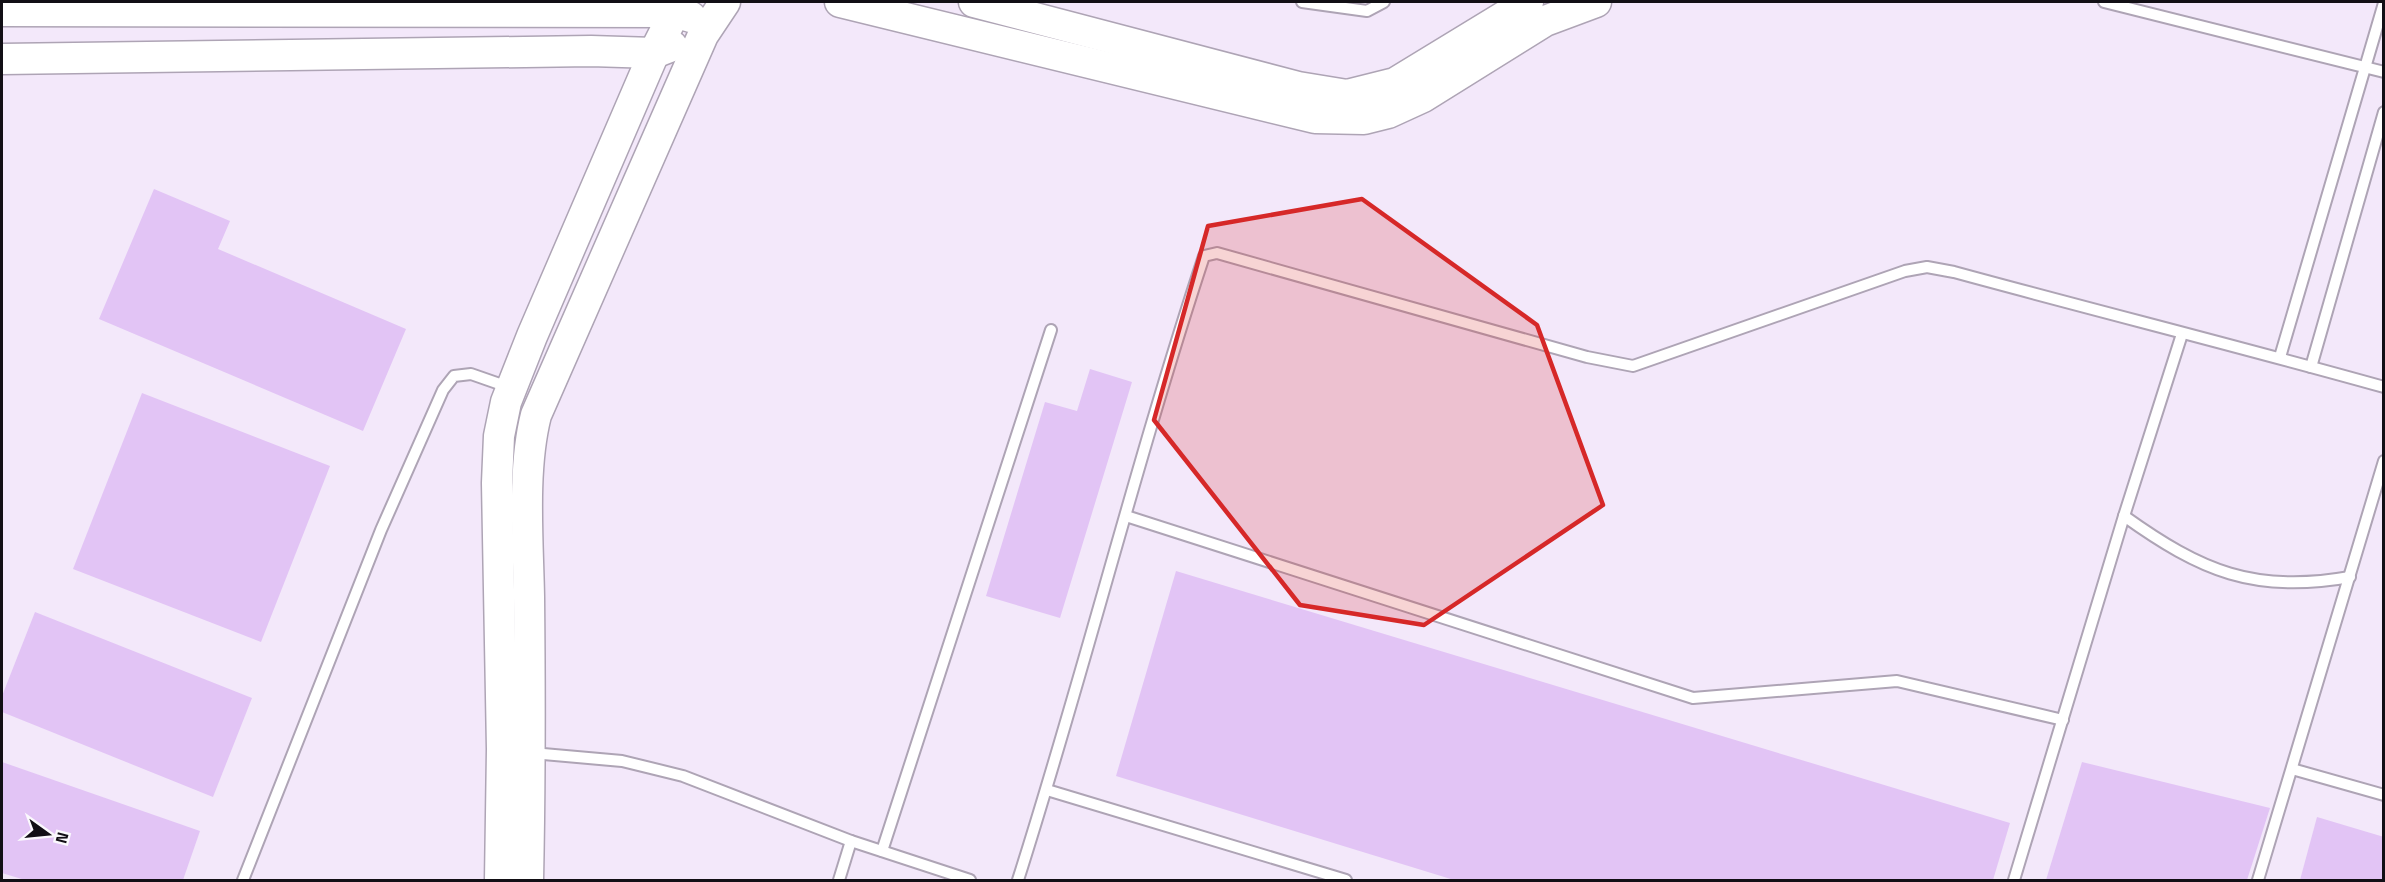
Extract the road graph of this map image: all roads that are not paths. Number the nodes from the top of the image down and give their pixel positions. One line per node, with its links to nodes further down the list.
1 (840, 2): 6 (street)
2 (974, 2): 5 (street)
3 (1302, 2): 4 (lane)
4 (1384, 2)
5 (1528, 2)
6 (1596, 2)
7 (2104, 2): 14 (lane)
8 (2384, 3): 14 (lane)
9 (677, 7): 10 (street); 11 (street); 12 (street)
10 (2, 11)
11 (713, 20): 12 (street); 28 (street)
12 (654, 52): 13 (street); 22 (street)
13 (2, 59)
14 (2365, 68): 15 (lane); 19 (lane)
15 (2384, 72)
16 (2384, 112): 20 (lane)
17 (1051, 330): 33 (lane)
18 (2182, 334): 19 (lane); 24 (lane); 25 (lane)
19 (2280, 357): 20 (lane)
20 (2311, 367): 21 (lane)
21 (2384, 387)
22 (512, 388): 28 (street); 35 (lane)
23 (2384, 461): 26 (lane)
24 (1126, 516): 27 (lane); 30 (lane)
25 (2124, 516): 26 (lane); 27 (lane)
26 (2350, 577): 29 (lane)
27 (2063, 720): 42 (lane)
28 (517, 751): 32 (lane); 36 (street); 37 (street)
29 (2292, 769): 31 (lane); 43 (lane)
30 (1047, 790): 40 (lane); 41 (lane)
31 (2384, 795)
32 (851, 842): 33 (lane); 38 (lane)
33 (882, 851): 34 (lane)
34 (948, 877): 39 (lane)
35 (243, 880)
36 (500, 880)
37 (528, 880)
38 (839, 880)
39 (970, 880)
40 (1018, 880)
41 (1346, 880)
42 (2014, 880)
43 (2258, 880)

